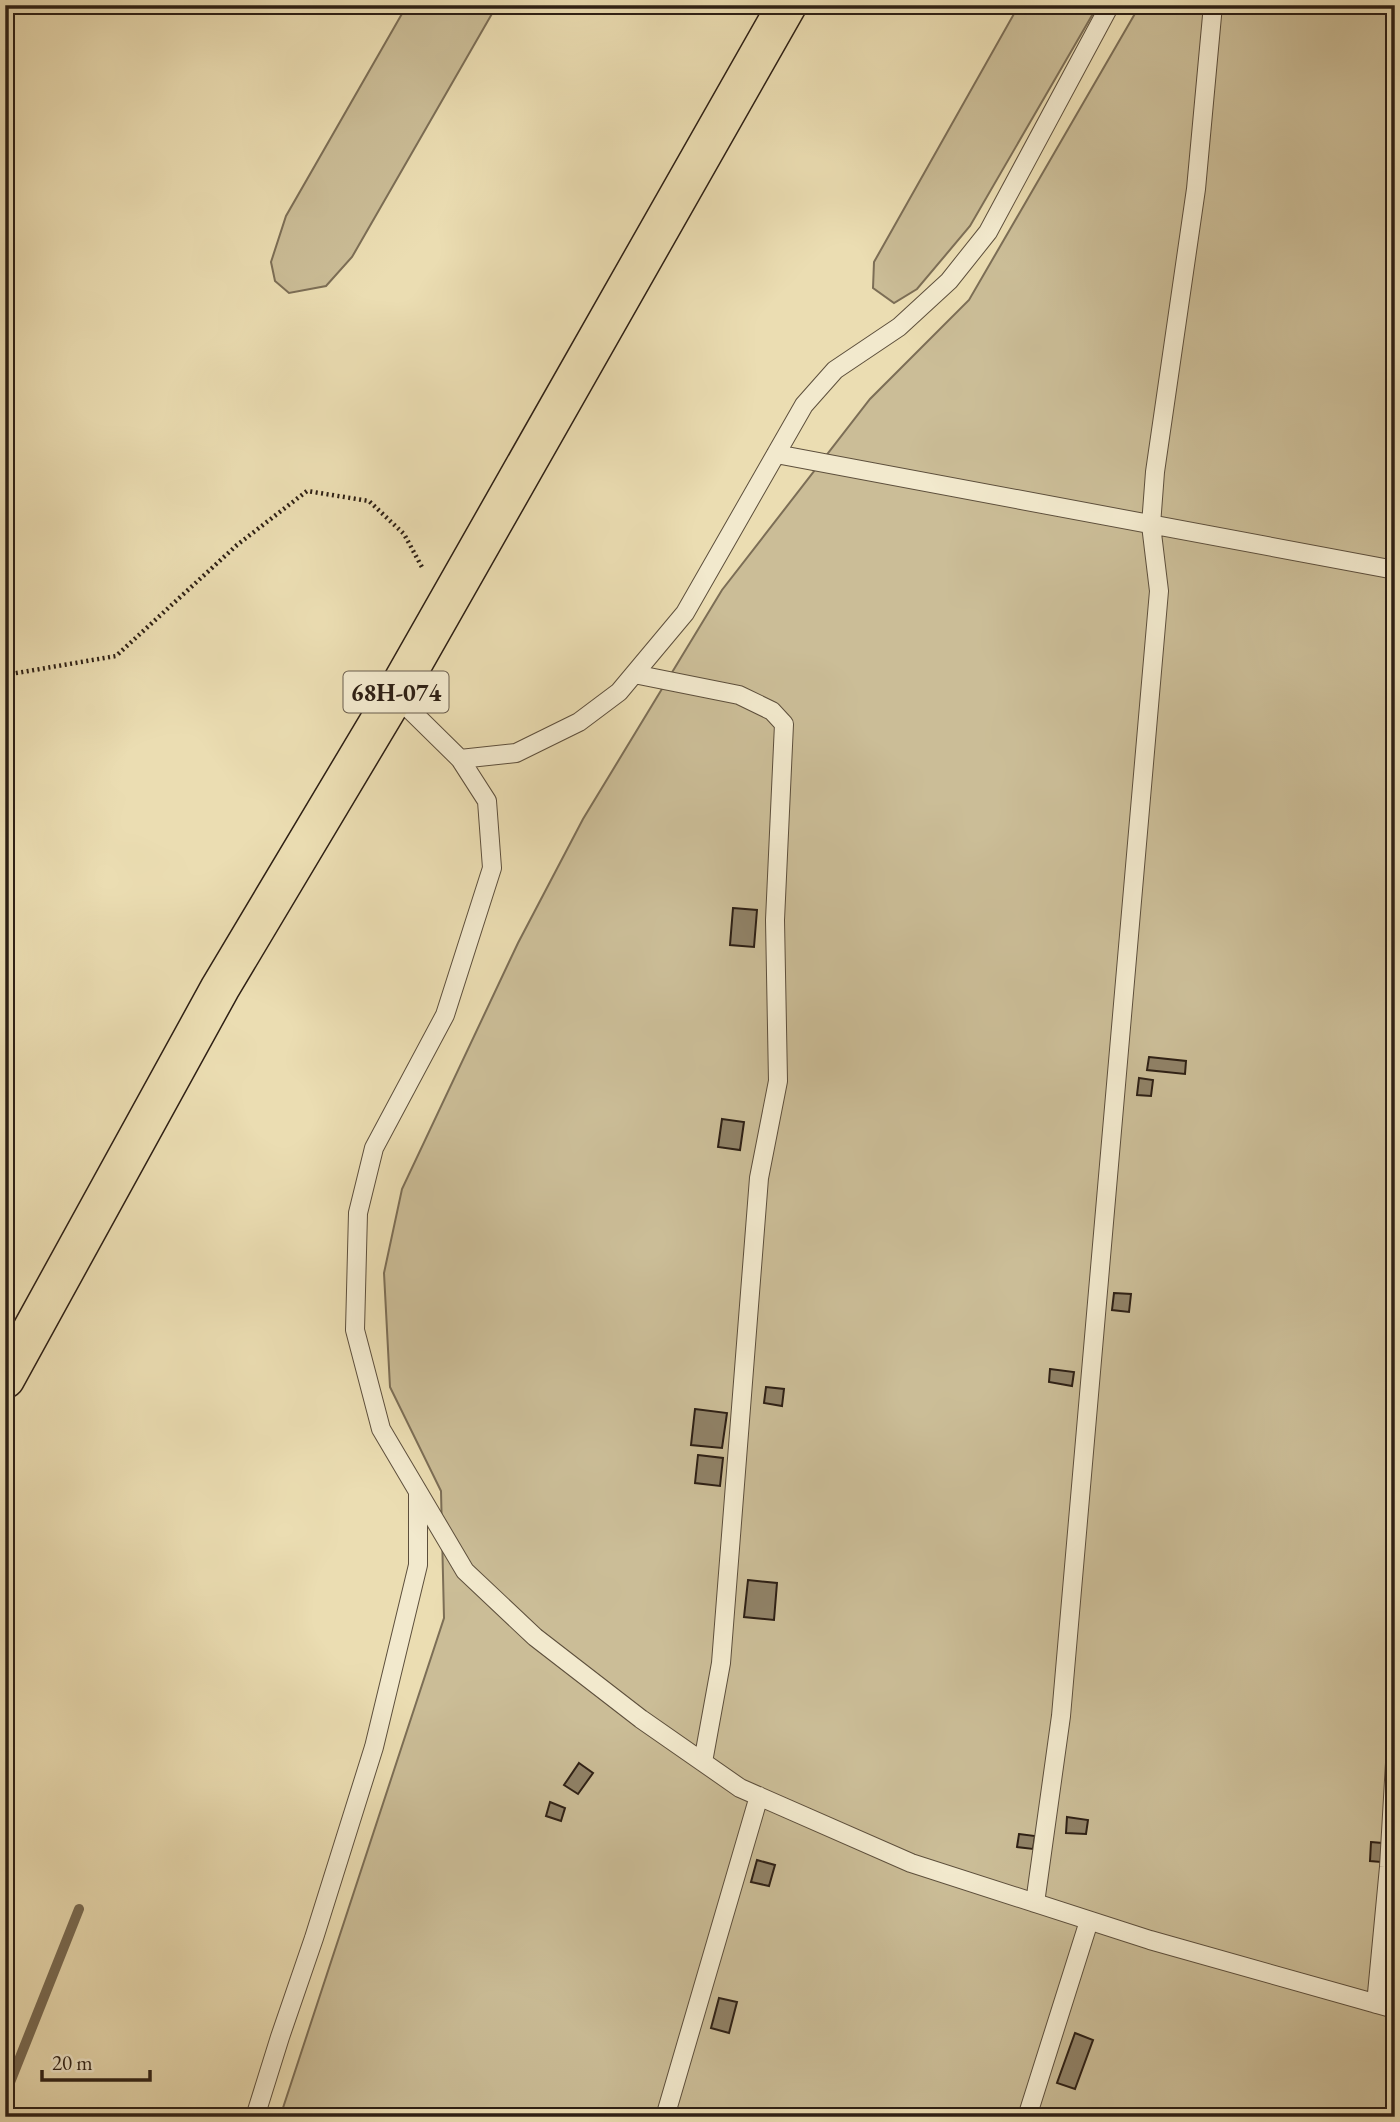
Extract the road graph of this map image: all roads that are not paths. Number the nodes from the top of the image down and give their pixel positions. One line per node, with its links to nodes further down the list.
1 (787, 5): 8 (main road, 68Н-074)
2 (1110, 5): 4 (lane)
3 (1213, 5): 5 (lane)
4 (776, 454): 5 (lane); 7 (lane)
5 (1151, 525): 6 (lane); 15 (lane)
6 (1395, 570)
7 (634, 674): 9 (lane); 12 (lane)
8 (395, 695): 9 (lane); 10 (main road, 68Н-074)
9 (460, 759): 11 (lane)
10 (5, 1380)
11 (418, 1492): 12 (lane); 19 (lane)
12 (703, 1762): 14 (lane)
13 (1395, 1763): 17 (lane)
14 (759, 1796): 15 (lane); 20 (lane)
15 (1035, 1903): 16 (lane)
16 (1089, 1921): 17 (lane); 21 (lane)
17 (1376, 2004): 18 (lane)
18 (1394, 2009)
19 (255, 2117)
20 (665, 2117)
21 (1027, 2117)

